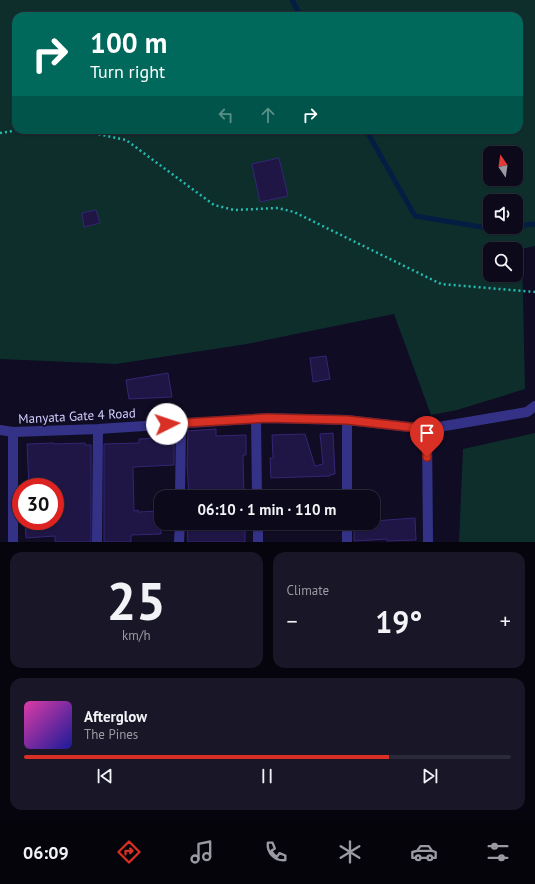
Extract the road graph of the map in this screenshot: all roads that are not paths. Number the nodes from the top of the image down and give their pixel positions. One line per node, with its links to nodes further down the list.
1 (535, 406): 6 (street, Manyata Gate 4 Road)
2 (256, 419): 3 (street, Manyata Gate 4 Road); 4 (street, Manyata Gate 4 Road); 10 (street)
3 (347, 420): 6 (street, Manyata Gate 4 Road); 11 (street)
4 (181, 423): 5 (street, Manyata Gate 4 Road); 9 (street)
5 (98, 429): 8 (street, Manyata Gate 4 Road); 16 (street)
6 (427, 429): 20 (street)
7 (0, 430): 8 (street, Manyata Gate 4 Road)
8 (13, 432): 15 (street)
9 (180, 490)
10 (257, 490)
11 (347, 490)
12 (180, 530): 17 (street)
13 (258, 530): 18 (street)
14 (347, 530): 19 (street)
15 (13, 542)
16 (97, 542)
17 (180, 542)
18 (258, 542)
19 (347, 542)
20 (428, 542)

